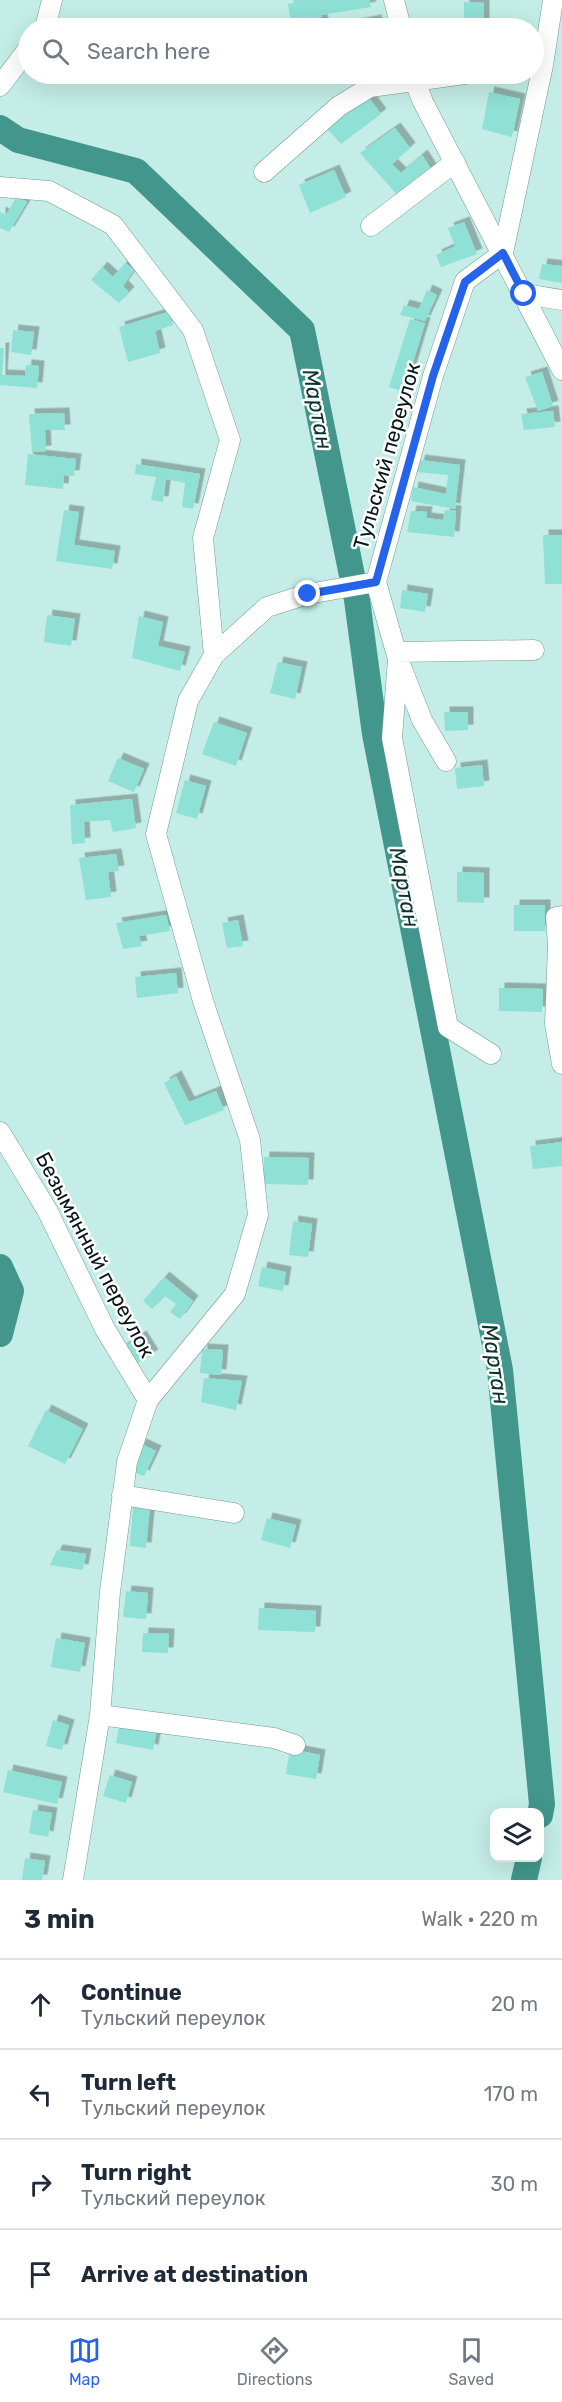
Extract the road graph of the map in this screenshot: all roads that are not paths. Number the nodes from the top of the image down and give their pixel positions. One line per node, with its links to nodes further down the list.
1 (52, 0): 4 (street)
2 (394, 0): 5 (street)
3 (553, 0): 6 (street)
4 (48, 18)
5 (398, 18)
6 (557, 21): 7 (street)
7 (544, 51)
8 (18, 63): 12 (street)
9 (382, 84): 14 (street)
10 (417, 84): 13 (street)
11 (534, 84): 17 (street)
12 (0, 86)
13 (455, 162): 16 (street); 17 (street)
14 (264, 172)
15 (0, 187): 23 (street)
16 (371, 226)
17 (503, 253): 18 (street); 21 (street, Тульский переулок)
18 (524, 294): 19 (street); 20 (street)
19 (562, 300)
20 (562, 370)
21 (376, 582): 23 (street, Тульский переулок); 24 (street)
22 (534, 650): 24 (street)
23 (214, 655): 30 (street, Тульский переулок)
24 (397, 655): 25 (street); 27 (street)
25 (446, 761)
26 (562, 916): 28 (street)
27 (491, 1054)
28 (562, 1064)
29 (0, 1132): 30 (street, Безымянный переулок)
30 (148, 1400): 31 (street)
31 (123, 1495): 32 (street); 33 (street)
32 (234, 1513)
33 (100, 1715): 34 (street); 35 (street)
34 (295, 1745)
35 (73, 1880)

